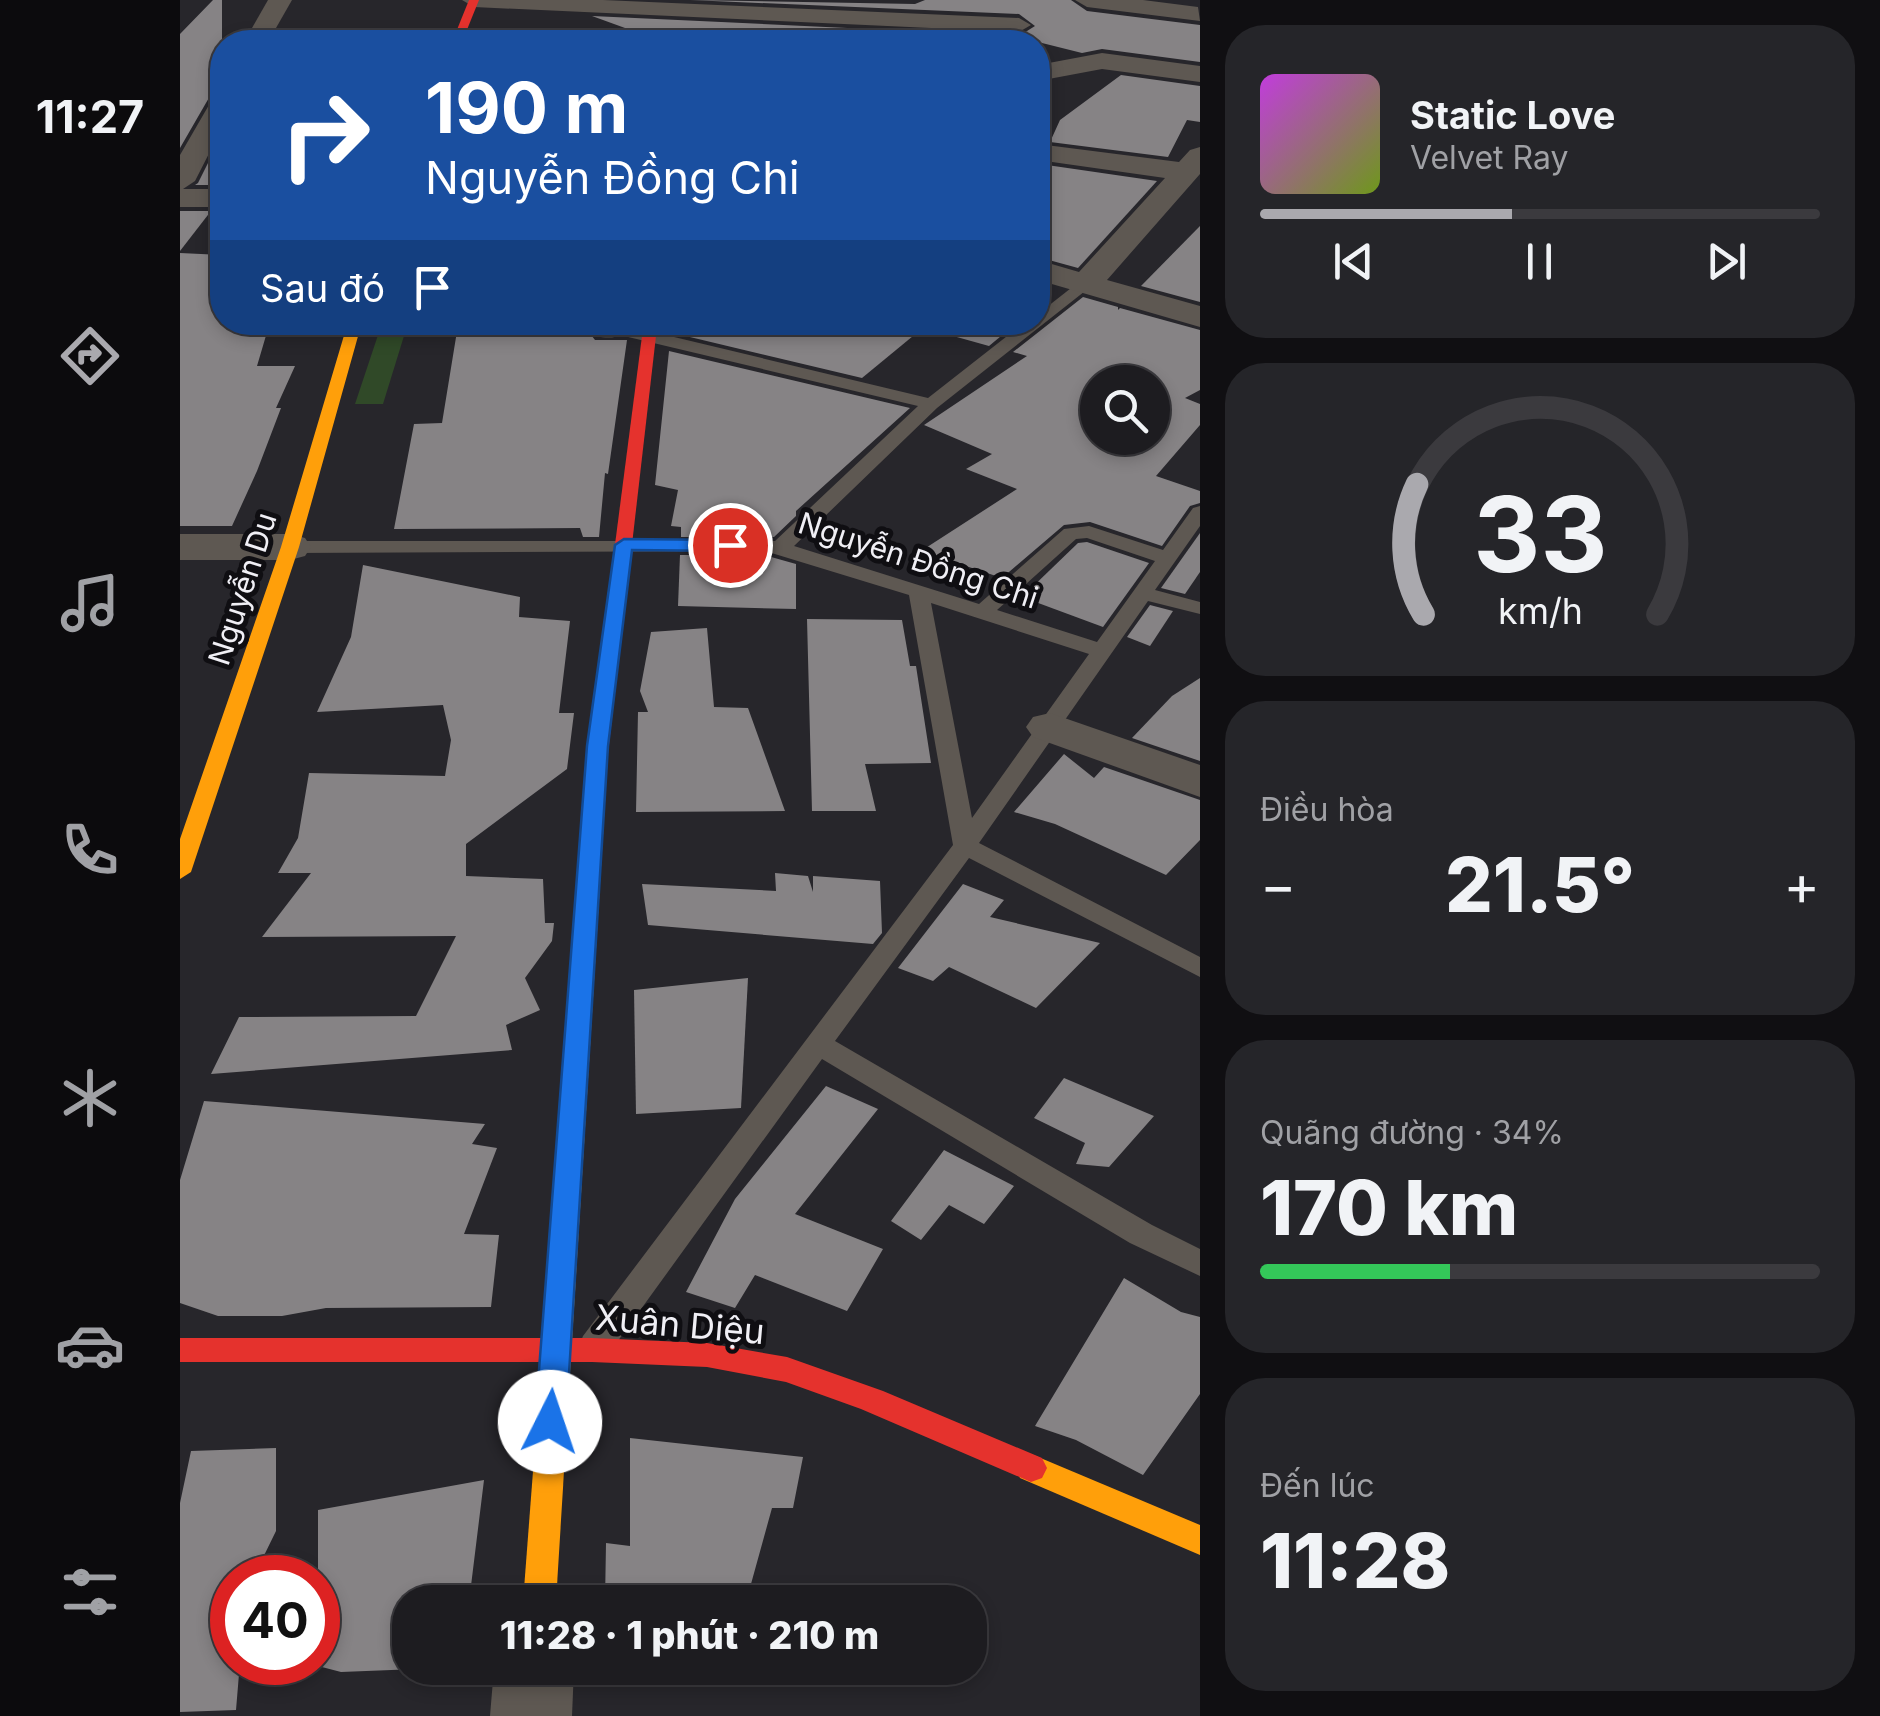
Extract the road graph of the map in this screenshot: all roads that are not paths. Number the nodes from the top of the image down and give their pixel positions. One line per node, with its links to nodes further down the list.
1 (280, 0): 8 (street)
2 (474, 0): 5 (street); 9 (street)
3 (1087, 0): 7 (street)
4 (809, 11): 5 (street); 6 (street)
5 (657, 12)
6 (1045, 12): 10 (street)
7 (1198, 14)
8 (263, 30)
9 (462, 30)
10 (1005, 30)
11 (1050, 71): 12 (street)
12 (1200, 74)
13 (210, 126): 16 (street)
14 (1050, 153): 15 (street)
15 (1195, 168): 20 (street)
16 (180, 181)
17 (180, 198): 18 (street)
18 (210, 198)
19 (1050, 274): 20 (street)
20 (1086, 284): 21 (lane); 22 (street)
21 (1050, 312)
22 (1200, 316)
23 (351, 335): 31 (street, Nguyễn Du)
24 (645, 335): 26 (lane)
25 (1020, 335): 27 (lane)
26 (649, 336): 27 (lane); 29 (street)
27 (931, 404): 32 (lane)
28 (1200, 512): 33 (lane)
29 (624, 545): 31 (lane, Nguyễn Đồng Chi); 32 (lane, Nguyễn Đồng Chi); 47 (street)
30 (180, 547): 31 (street)
31 (290, 547): 42 (street, Nguyễn Du)
32 (780, 548): 34 (lane, Nguyễn Đồng Chi)
33 (1167, 558): 35 (lane); 37 (lane)
34 (919, 594): 37 (lane, Nguyễn Đồng Chi); 41 (lane)
35 (1145, 594): 36 (lane); 38 (lane)
36 (1200, 608)
37 (982, 613): 38 (lane, Nguyễn Đồng Chi)
38 (1105, 652): 39 (lane)
39 (1050, 727): 40 (street); 41 (lane)
40 (1200, 782)
41 (964, 846): 43 (lane); 44 (lane)
42 (180, 872)
43 (1200, 968)
44 (818, 1044): 45 (lane); 48 (lane)
45 (1200, 1263)
46 (180, 1350): 47 (street, Xuân Diệu)
47 (555, 1350): 48 (street, Xuân Diệu); 50 (street)
48 (592, 1350): 49 (street, Xuân Diệu)
49 (1200, 1540)
50 (539, 1585)
51 (533, 1685): 52 (street)
52 (531, 1716)

